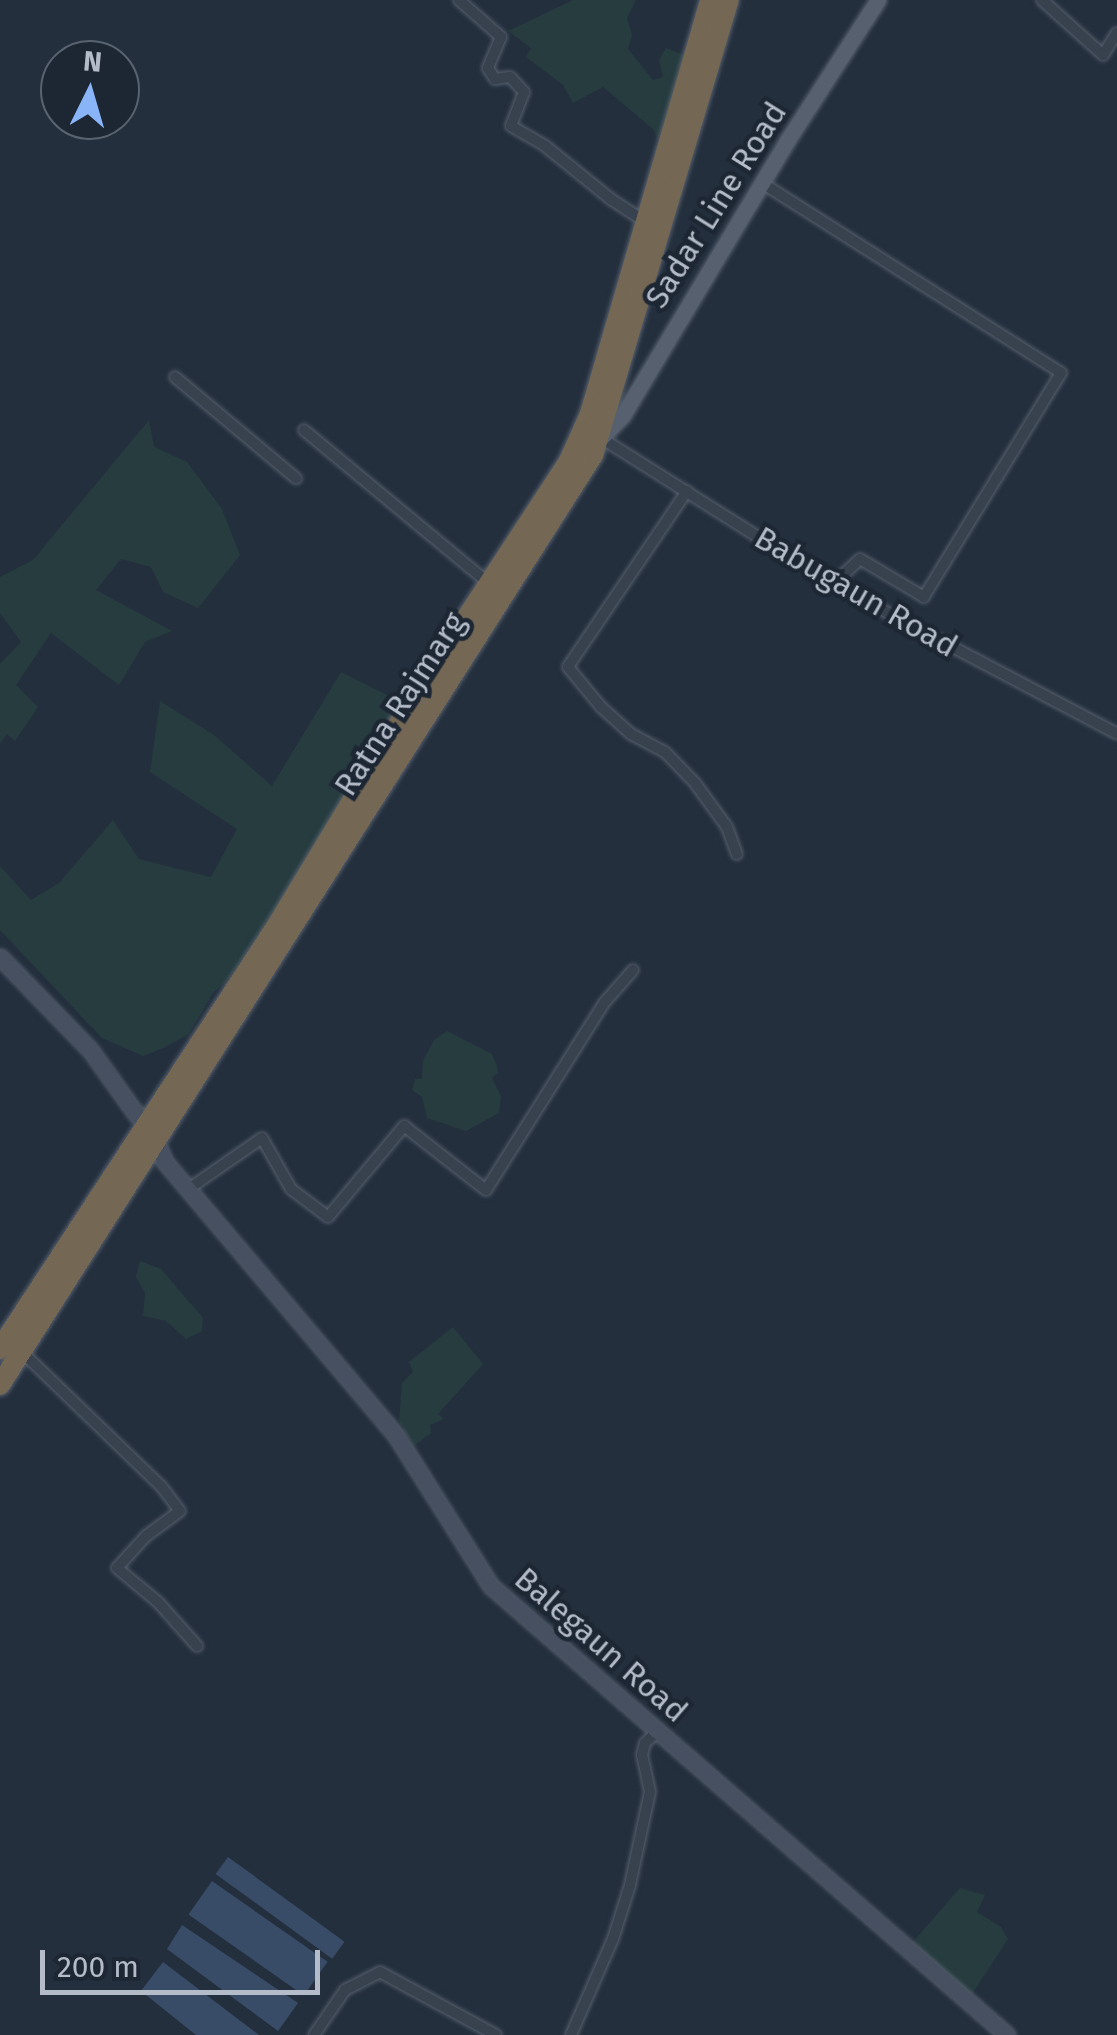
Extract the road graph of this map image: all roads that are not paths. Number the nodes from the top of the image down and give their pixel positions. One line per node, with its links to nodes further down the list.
1 (459, 0): 8 (street)
2 (710, 0): 8 (highway, Ratna Rajmarg)
3 (729, 0): 11 (highway, Ratna Rajmarg)
4 (878, 0): 7 (main road, Sadar Line Road)
5 (1042, 0): 6 (street)
6 (1117, 33)
7 (762, 183): 11 (main road, Sadar Line Road); 15 (street)
8 (646, 213): 14 (highway, Ratna Rajmarg)
9 (175, 376): 12 (street)
10 (304, 430): 14 (street)
11 (601, 438): 13 (street, Babugaun Road); 20 (highway, Ratna Rajmarg)
12 (296, 478)
13 (686, 491): 15 (street, Babugaun Road); 17 (street)
14 (492, 577): 20 (highway, Ratna Rajmarg)
15 (833, 584): 16 (street, Babugaun Road)
16 (1117, 734)
17 (736, 854)
18 (0, 957): 20 (street, Balegaun Road)
19 (633, 970): 21 (street)
20 (152, 1131): 21 (street, Balegaun Road); 22 (highway, Ratna Rajmarg); 23 (highway, Ratna Rajmarg)
21 (188, 1190): 26 (street, Balegaun Road)
22 (10, 1319): 23 (highway, Ratna Rajmarg)
23 (11, 1350): 24 (highway, Ratna Rajmarg); 25 (street)
24 (0, 1384)
25 (197, 1646)
26 (658, 1731): 29 (street); 30 (street, Balegaun Road)
27 (314, 2035): 28 (street)
28 (496, 2035)
29 (571, 2035)
30 (1007, 2035)

